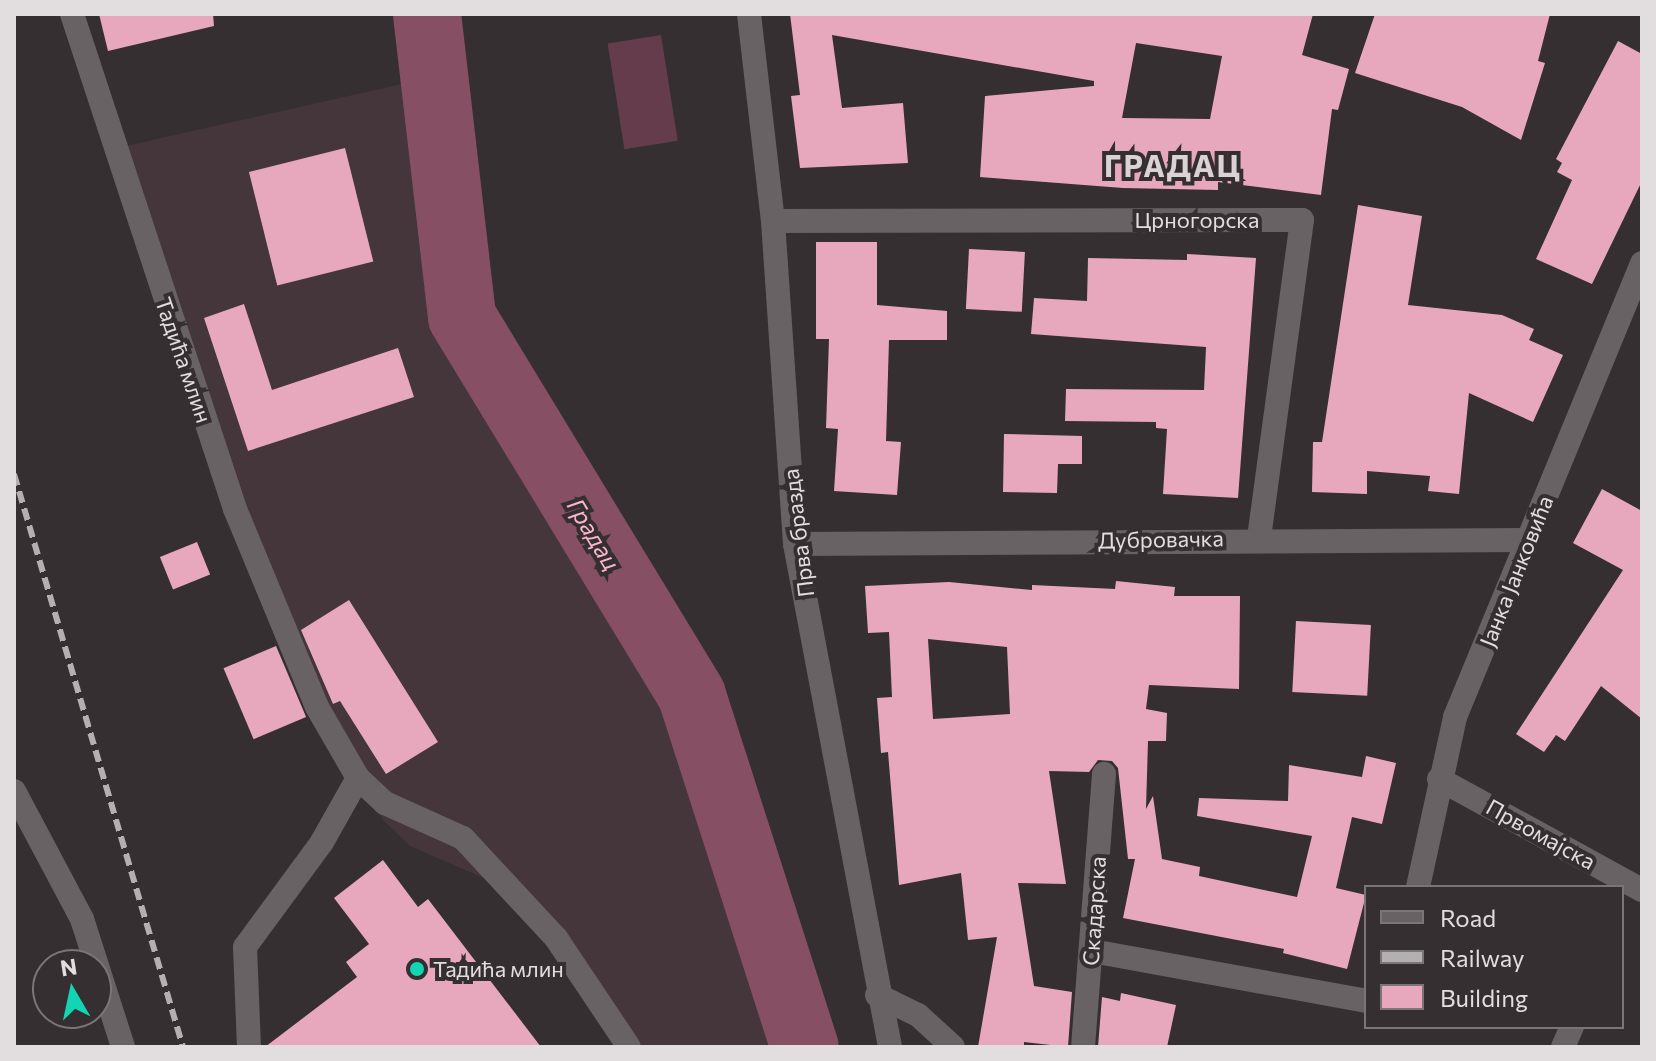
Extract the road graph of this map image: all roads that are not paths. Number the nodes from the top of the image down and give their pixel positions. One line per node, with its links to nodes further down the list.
1 (72, 14): 9 (street, Тадића млин)
2 (749, 14): 3 (street, Прва бразда)
3 (773, 221): 5 (street, Црногорска); 7 (street, Прва бразда)
4 (1642, 263): 6 (street, Јанка Јанковића)
5 (1259, 538): 6 (street, Дубровачка); 7 (street, Дубровачка)
6 (1527, 540): 10 (street, Јанка Јанковића)
7 (795, 544): 15 (street, Прва бразда)
8 (1104, 774): 14 (street, Скадарска)
9 (358, 778): 18 (street); 19 (street, Тадића млин)
10 (1439, 779): 12 (street, Јанка Јанковића); 13 (street, Првомајска)
11 (14, 791): 17 (street)
12 (1418, 885)
13 (1618, 885)
14 (1092, 951): 16 (street); 22 (street, Скадарска)
15 (877, 995): 20 (street, Прва бразда); 21 (street)
16 (1364, 1001)
17 (123, 1047)
18 (249, 1047)
19 (629, 1047)
20 (890, 1047)
21 (953, 1047)
22 (1083, 1047)

